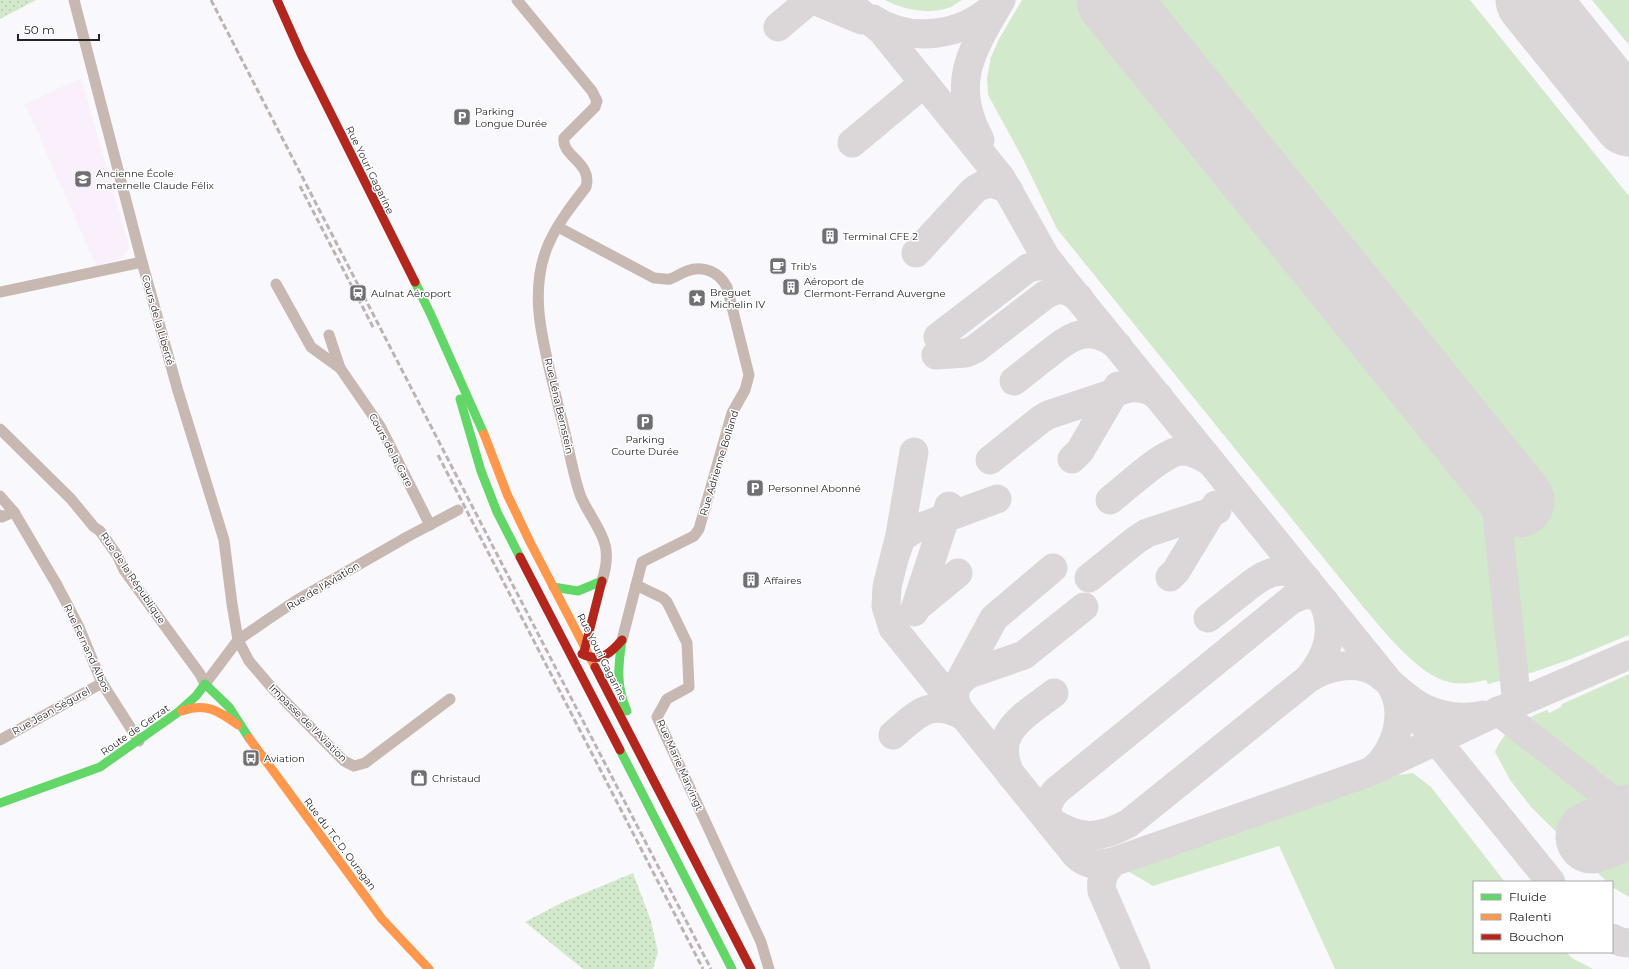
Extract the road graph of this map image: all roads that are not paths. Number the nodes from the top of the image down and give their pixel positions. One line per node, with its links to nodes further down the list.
1 (74, 0): 7 (street, Cours de la Liberté)
2 (270, 0): 5 (main road)
3 (278, 0): 5 (main road, Rue Youri Gagarine)
4 (517, 0): 6 (street, Rue Léna Bernstein)
5 (301, 54): 11 (main road, Rue Youri Gagarine)
6 (558, 227): 20 (street, Rue Léna Bernstein); 21 (street, Rue Adrienne Bolland)
7 (142, 262): 9 (street); 23 (street, Cours de la Liberté)
8 (276, 284): 12 (street, Cours de la Gare)
9 (0, 292)
10 (329, 335): 12 (street)
11 (445, 349): 19 (main road, Rue Youri Gagarine); 22 (main road, Rue Youri Gagarine)
12 (340, 368): 18 (street, Cours de la Gare)
13 (0, 429): 28 (street, Rue de la République)
14 (0, 496): 16 (street, Rue Fernand Albos)
15 (458, 510): 18 (street, Rue de l'Aviation)
16 (14, 512): 17 (street); 27 (street, Rue Fernand Albos)
17 (0, 515)
18 (430, 525): 23 (street, Rue de l'Aviation)
19 (512, 540): 25 (main road); 26 (main road, Rue Youri Gagarine)
20 (602, 581): 22 (main road); 25 (main road)
21 (636, 585): 24 (street, Rue Adrienne Bolland); 39 (street, Rue Marie Marvingt)
22 (553, 587): 25 (main road, Rue Youri Gagarine)
23 (238, 640): 28 (street, Rue de l'Aviation); 29 (street, Impasse de l'Aviation)
24 (622, 640): 25 (main road); 35 (main road)
25 (586, 653): 26 (main road); 35 (main road, Rue Youri Gagarine)
26 (583, 679): 37 (main road, Rue Youri Gagarine)
27 (102, 683): 32 (street, Rue Jean Ségurel); 33 (street, Rue Fernand Albos)
28 (205, 684): 30 (main road, Route de Gerzat); 31 (main road, Rue du T.C.D. Ouragan)
29 (450, 699)
30 (177, 714): 31 (main road, Rue du T.C.D. Ouragan); 33 (main road, Route de Gerzat)
31 (240, 727): 36 (main road, Rue du T.C.D. Ouragan)
32 (0, 740)
33 (139, 742): 34 (main road, Route de Gerzat)
34 (0, 803)
35 (717, 902): 38 (main road, Rue Youri Gagarine)
36 (429, 969)
37 (732, 969)
38 (750, 969)
39 (769, 969)

